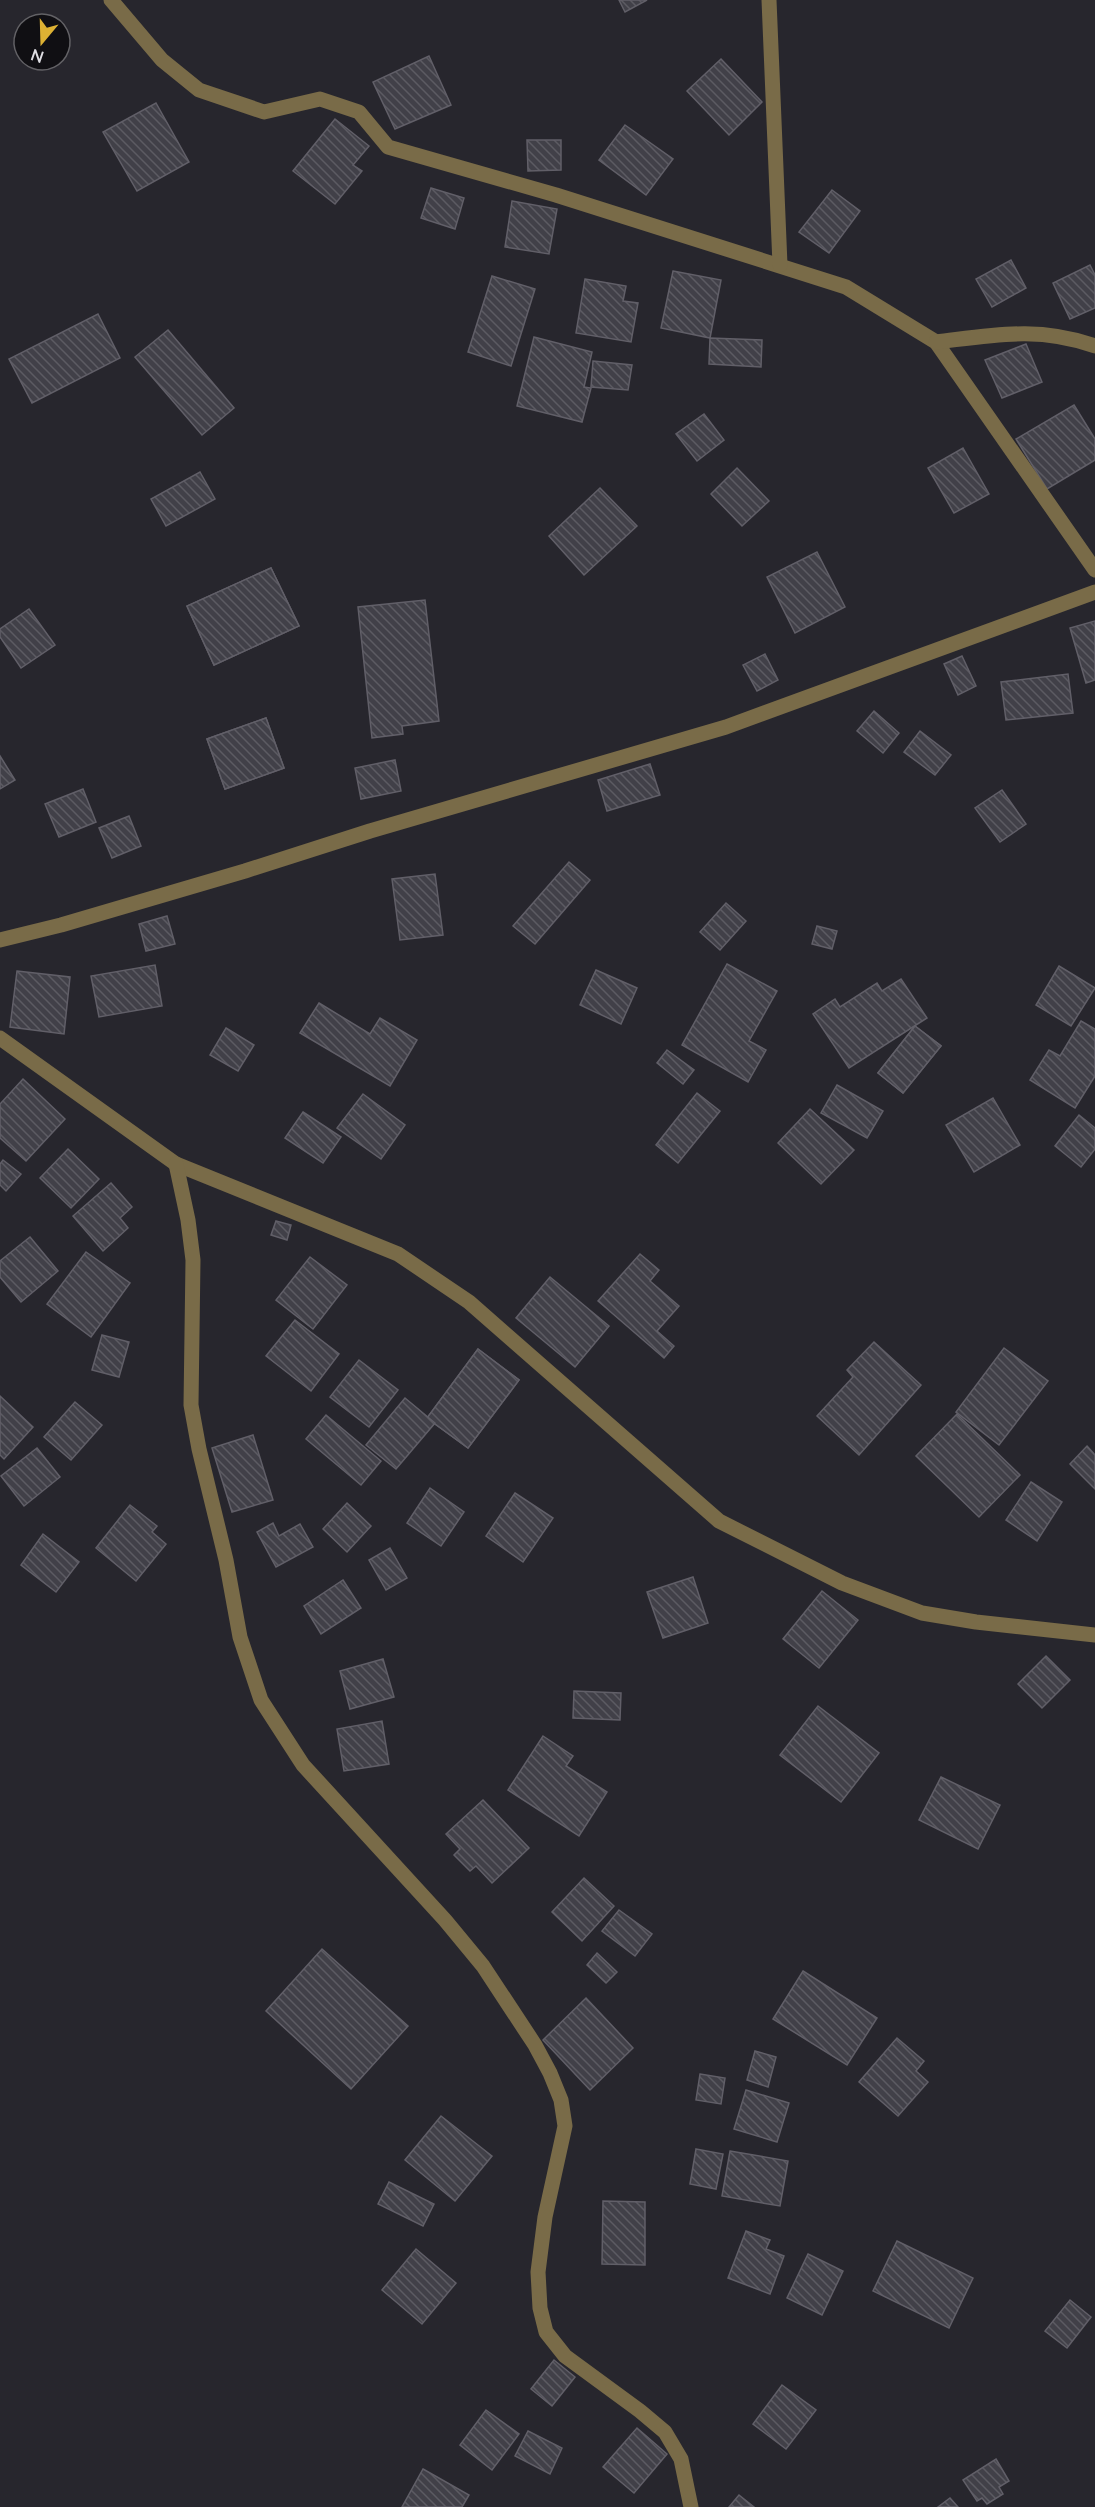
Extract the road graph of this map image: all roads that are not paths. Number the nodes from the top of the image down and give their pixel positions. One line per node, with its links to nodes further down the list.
1 (111, 0): 3 (street)
2 (769, 0): 3 (street)
3 (780, 265): 4 (street)
4 (936, 342): 5 (street); 6 (street)
5 (1095, 346)
6 (1095, 570)
7 (1095, 592): 8 (street)
8 (0, 940)
9 (0, 1038): 10 (street)
10 (176, 1164): 11 (street); 12 (street)
11 (1095, 1635)
12 (691, 2507)

